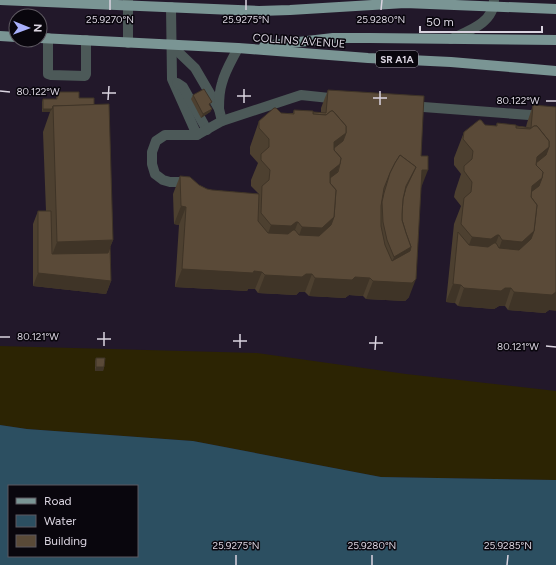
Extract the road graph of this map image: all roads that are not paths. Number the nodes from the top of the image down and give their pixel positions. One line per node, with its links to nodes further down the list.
1 (0, 0): 2 (main road)
2 (128, 3): 4 (main road); 10 (street)
3 (494, 3): 4 (main road); 5 (main road); 7 (street)
4 (171, 7): 11 (street)
5 (556, 9)
6 (48, 38): 8 (main road, COLLINS AVENUE / SR A1A)
7 (451, 39): 9 (main road); 13 (main road)
8 (86, 40): 10 (main road, COLLINS AVENUE / SR A1A); 12 (street)
9 (556, 40)
10 (128, 43): 11 (main road, COLLINS AVENUE / SR A1A)
11 (171, 45): 13 (main road, COLLINS AVENUE / SR A1A); 15 (street); 18 (street)
12 (45, 48)
13 (238, 48): 14 (main road, COLLINS AVENUE / SR A1A); 18 (street)
14 (556, 71)
15 (172, 79): 21 (street); 22 (street)
16 (347, 99): 20 (street)
17 (400, 105): 19 (street)
18 (219, 109): 20 (street)
19 (556, 117)
20 (222, 121): 21 (street)
21 (207, 130): 22 (street)
22 (197, 135): 23 (street)
23 (183, 182)

